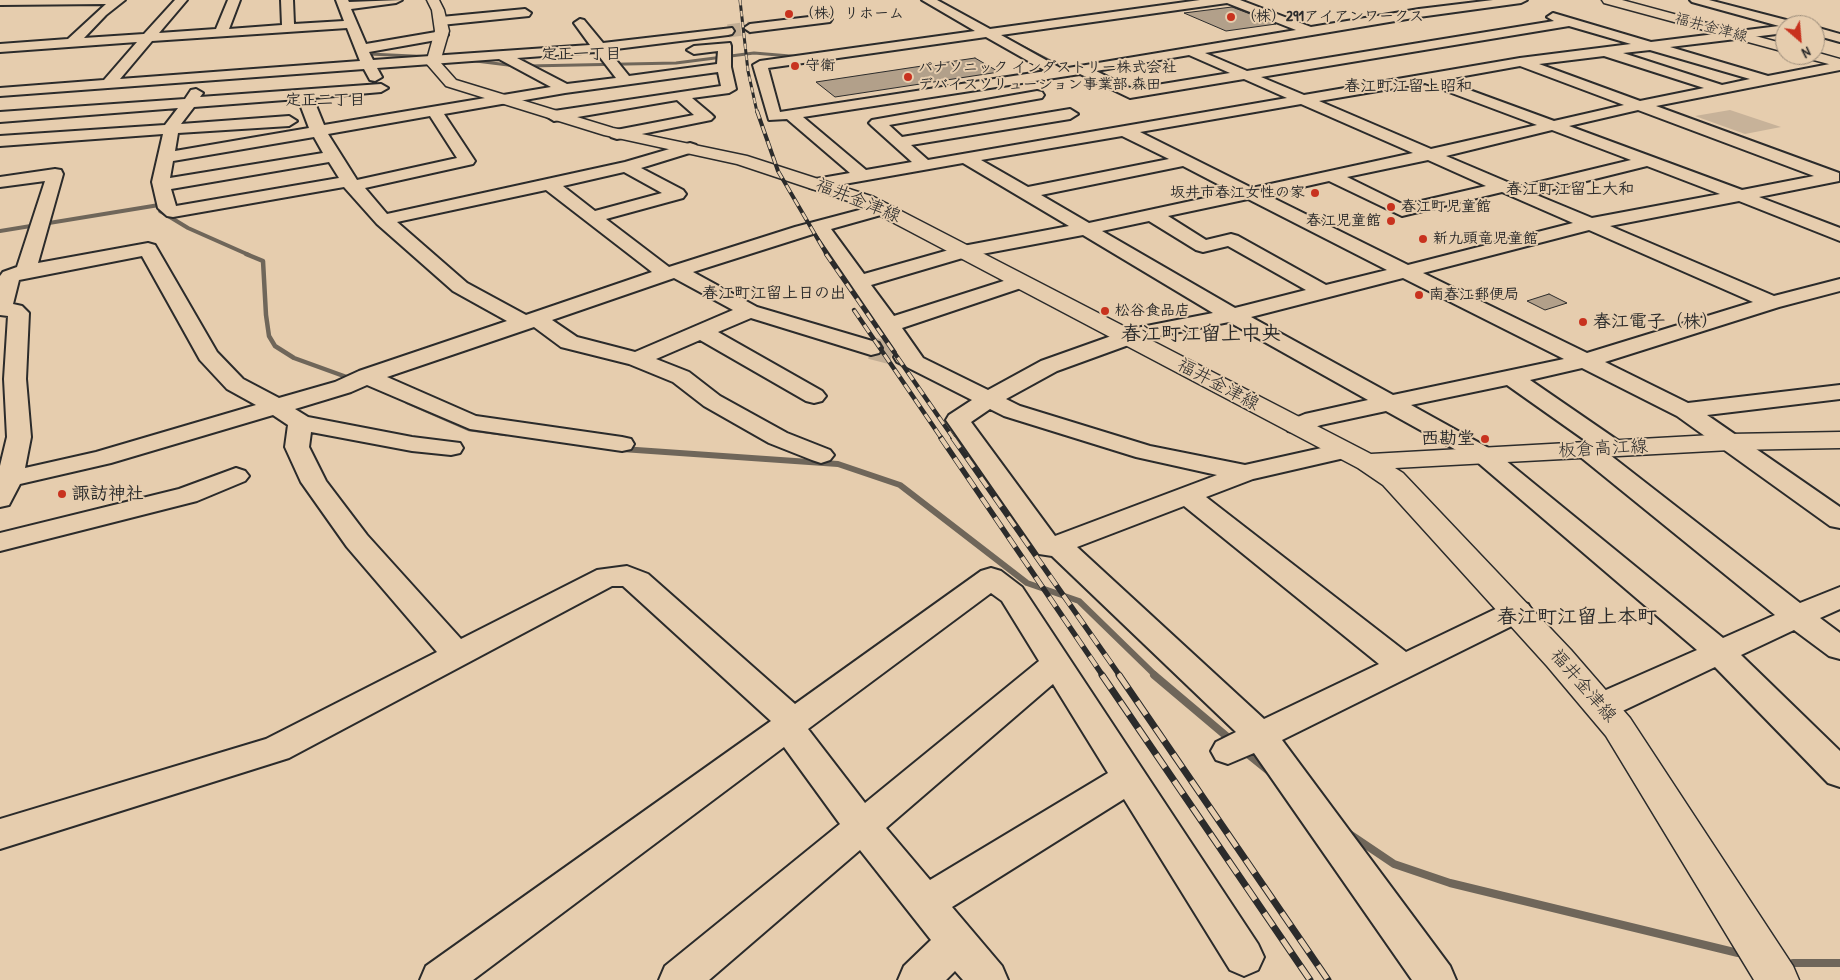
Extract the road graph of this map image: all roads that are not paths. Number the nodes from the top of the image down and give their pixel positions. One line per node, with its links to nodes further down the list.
1 (114, 0): 14 (street)
2 (119, 0): 17 (street)
3 (181, 0): 41 (street)
4 (234, 0): 35 (street)
5 (287, 0): 29 (street)
6 (396, 0): 16 (street)
7 (1225, 0): 36 (street)
8 (1229, 0): 34 (street)
9 (1521, 0): 13 (street)
10 (1608, 0): 37 (main road, 福井金津線)
11 (1703, 0): 22 (street)
12 (951, 1): 15 (street)
13 (1499, 1): 21 (street); 23 (street)
14 (3, 2)
15 (931, 2): 36 (street)
16 (344, 3): 25 (street)
17 (102, 12): 19 (street); 27 (street)
18 (525, 12): 39 (street)
19 (74, 13)
20 (826, 18): 30 (street)
21 (1390, 18): 34 (street); 42 (street)
22 (1775, 20)
23 (1570, 22): 42 (street); 45 (street)
24 (1840, 23): 26 (street)
25 (351, 24): 29 (street); 44 (street)
26 (1825, 25)
27 (88, 27): 28 (street); 43 (street)
28 (68, 28)
29 (288, 28): 35 (street)
30 (750, 28)
31 (580, 29): 48 (street)
32 (1775, 30): 37 (street)
33 (728, 31): 48 (street)
34 (1311, 31): 50 (street)
35 (221, 33): 41 (street)
36 (988, 33): 64 (street); 87 (street)
37 (1736, 34): 45 (street); 46 (main road, 福井金津線)
38 (1825, 34): 40 (street)
39 (440, 35): 44 (street); 52 (street); 59 (street); 82 (main road, 福井金津線)
40 (1840, 38)
41 (147, 39): 43 (street); 54 (street)
42 (1457, 40): 58 (street); 66 (street)
43 (72, 43): 47 (street)
44 (356, 44): 59 (street)
45 (1647, 45): 49 (street); 72 (street)
46 (1775, 45)
47 (0, 48)
48 (597, 48): 52 (street); 57 (street)
49 (1600, 50): 58 (street); 63 (street)
50 (1190, 51): 62 (street); 66 (street)
51 (677, 53): 61 (street)
52 (501, 55): 76 (street)
53 (151, 56): 54 (street)
54 (131, 58): 73 (street)
55 (628, 59): 57 (street)
56 (1825, 59): 60 (main road)
57 (609, 62): 70 (street)
58 (1520, 62): 68 (street); 74 (street)
59 (367, 64): 67 (street); 75 (street)
60 (1840, 64): 72 (street)
61 (724, 67): 70 (street); 96 (street)
62 (1081, 69): 64 (street); 66 (street)
63 (1657, 69): 65 (street); 77 (street)
64 (1060, 73): 71 (street)
65 (1629, 74)
66 (1244, 75): 83 (street)
67 (211, 76): 73 (street); 84 (street)
68 (1423, 77): 83 (street); 93 (street)
69 (1610, 78): 74 (street)
70 (625, 80): 76 (street)
71 (1010, 80): 80 (street); 87 (street)
72 (1767, 80): 77 (street)
73 (109, 83): 78 (street)
74 (1581, 83): 85 (street)
75 (381, 88): 79 (street); 91 (street)
76 (565, 89): 82 (street)
77 (1720, 89): 85 (street)
78 (1, 92)
79 (304, 94): 84 (street); 92 (street)
80 (1037, 95): 88 (street); 98 (street)
81 (676, 96): 89 (street)
82 (500, 100): 86 (street); 89 (main road, 福井金津線)
83 (1300, 100): 95 (street); 100 (street)
84 (189, 103): 90 (street); 94 (street)
85 (1641, 105): 93 (street); 110 (street)
86 (435, 112): 91 (street); 112 (street)
87 (790, 114): 108 (street)
88 (1070, 114): 95 (street); 98 (street)
89 (554, 116): 96 (main road, 福井金津線)
90 (0, 117)
91 (400, 118): 92 (street)
92 (316, 125): 94 (street); 101 (street); 102 (street)
93 (1554, 125): 100 (street); 105 (street)
94 (172, 129): 97 (street); 102 (street)
95 (1116, 133): 103 (street); 104 (street)
96 (617, 134): 99 (main road, 福井金津線)
97 (0, 140)
98 (898, 142): 106 (street)
99 (690, 148): 107 (street); 114 (main road, 福井金津線)
100 (1432, 154): 109 (street); 116 (street)
101 (333, 156): 112 (street); 115 (street)
102 (166, 157): 115 (street)
103 (966, 158): 106 (street); 117 (street)
104 (1185, 161): 117 (street); 118 (street)
105 (1649, 161): 116 (street); 119 (street)
106 (924, 165): 108 (street)
107 (626, 167): 113 (street); 122 (street)
108 (864, 176): 114 (street)
109 (1331, 176): 116 (street); 118 (street)
110 (1836, 179): 119 (street)
111 (0, 182): 129 (street)
112 (350, 184): 115 (street); 123 (street)
113 (550, 184): 122 (street); 123 (street)
114 (816, 184): 120 (main road, 福井金津線)
115 (162, 185)
116 (1513, 189): 124 (street)
117 (1024, 193): 126 (street)
118 (1250, 194): 121 (street); 130 (street)
119 (1740, 195): 124 (street); 127 (street)
120 (882, 209): 125 (street); 128 (main road, 福井金津線)
121 (1153, 215): 126 (street); 136 (street)
122 (592, 217): 131 (street)
123 (383, 220): 142 (street)
124 (1592, 224): 130 (street); 137 (street)
125 (820, 226): 131 (street); 132 (street)
126 (1085, 230): 128 (street); 141 (street)
127 (1840, 235)
128 (963, 252): 132 (street); 133 (main road, 福井金津線)
129 (26, 271): 139 (street); 155 (street)
130 (1407, 272): 136 (street); 148 (street)
131 (671, 273): 140 (street); 142 (street)
132 (859, 282): 143 (street)
133 (1020, 282): 143 (street); 145 (main road, 福井金津線)
134 (1840, 285): 135 (street)
135 (1816, 291): 137 (street); 138 (street)
136 (1324, 292): 141 (street)
137 (1772, 302): 148 (street)
138 (1840, 302)
139 (1, 308): 169 (street)
140 (750, 311): 144 (street); 146 (street)
141 (1232, 315): 145 (street); 154 (street)
142 (531, 321): 147 (street); 149 (street)
143 (889, 325): 153 (street)
144 (701, 332): 147 (street); 152 (street)
145 (1128, 338): 153 (street); 158 (main road, 福井金津線)
146 (871, 348)
147 (638, 359): 164 (street)
148 (1586, 361): 150 (street); 156 (street)
149 (367, 376): 155 (street); 161 (street)
150 (1511, 377): 154 (street); 163 (street)
151 (1840, 392): 156 (street)
152 (814, 396)
153 (987, 400): 167 (street); 173 (street)
154 (1391, 403): 158 (street); 166 (street)
155 (276, 406): 157 (street); 169 (street)
156 (1685, 411): 160 (street)
157 (300, 423): 162 (street); 179 (street)
158 (1297, 426): 165 (main road, 福井金津線)
159 (1840, 440): 160 (main road, 板倉高江線)
160 (1730, 442): 163 (main road, 板倉高江線); 171 (street)
161 (622, 444)
162 (451, 448)
163 (1600, 450): 166 (main road, 板倉高江線); 176 (street)
164 (821, 454)
165 (1355, 456): 166 (main road, 板倉高江線); 167 (street); 175 (main road, 福井金津線)
166 (1485, 456): 178 (street)
167 (1245, 473): 170 (street)
168 (236, 476): 172 (street)
169 (5, 489)
170 (1187, 495): 173 (street); 181 (street)
171 (1840, 520)
172 (0, 542)
173 (1057, 545): 184 (street)
174 (1840, 597): 176 (street)
175 (1516, 611): 181 (street); 182 (main road, 福井金津線)
176 (1797, 617): 177 (street); 178 (street)
177 (1840, 648)
178 (1719, 652): 182 (street); 186 (street)
179 (457, 655): 183 (street); 189 (street)
180 (1056, 664): 183 (street); 187 (street); 188 (street)
181 (1403, 666): 184 (street)
182 (1602, 706): 198 (main road, 福井金津線)
183 (791, 724): 188 (street); 193 (street)
184 (1260, 735): 185 (street); 197 (street)
185 (1228, 751)
186 (1840, 773)
187 (1129, 778): 190 (street); 192 (street)
188 (862, 826): 190 (street); 194 (street)
189 (0, 834)
190 (925, 903): 191 (street)
191 (957, 942): 195 (street); 196 (street)
192 (1244, 957)
193 (440, 980)
194 (679, 980)
195 (918, 980)
196 (988, 980)
197 (1436, 980)
198 (1778, 980)

